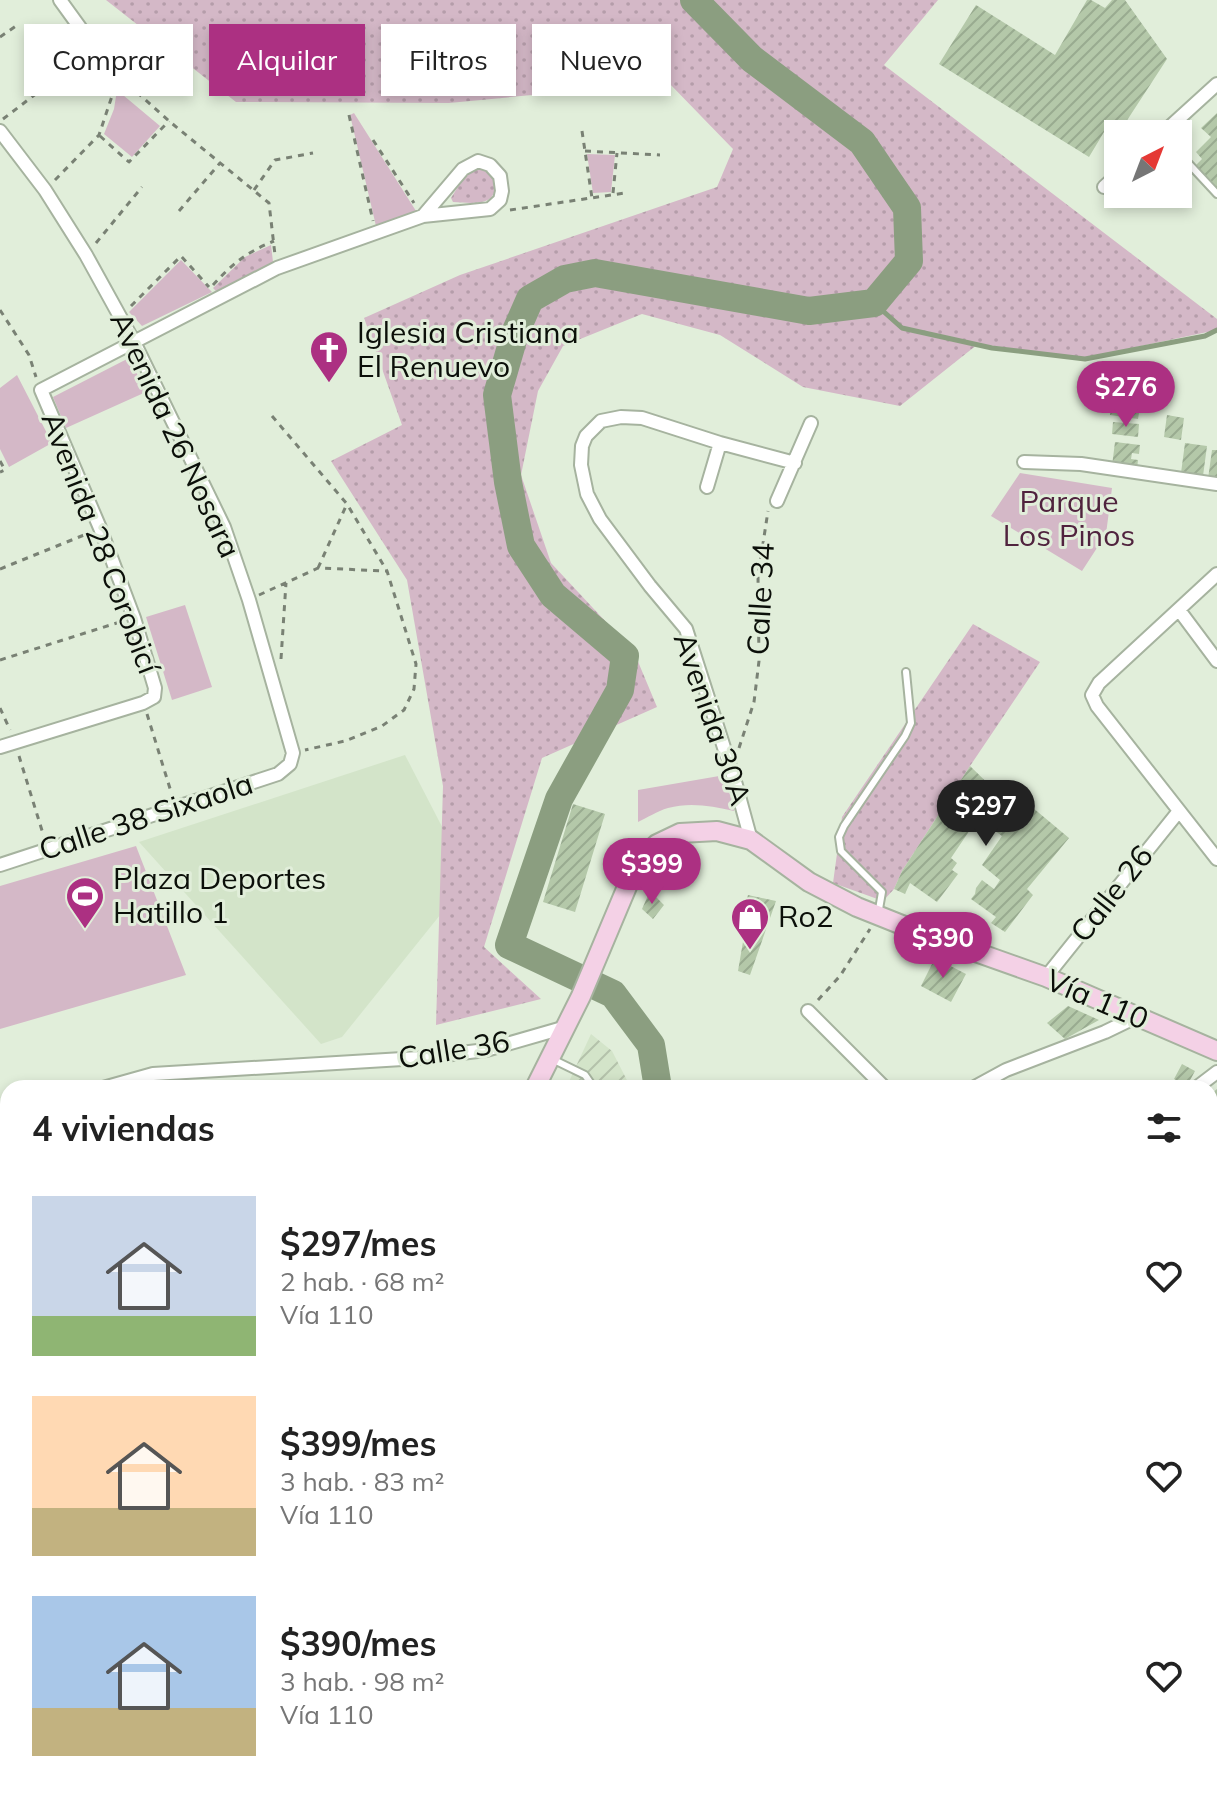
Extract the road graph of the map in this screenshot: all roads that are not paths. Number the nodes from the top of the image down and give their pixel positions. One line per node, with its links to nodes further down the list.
1 (60, 0): 2 (street)
2 (77, 24)
3 (1217, 84): 4 (street)
4 (1177, 120)
5 (1, 135): 9 (street, Avenida 26 Nosara)
6 (1192, 167): 7 (lane)
7 (1217, 194)
8 (423, 216): 8 (street); 9 (street)
9 (134, 342): 21 (street, Avenida 28 Corobicí); 22 (street, Avenida 26 Nosara)
10 (811, 423): 13 (street, Calle 34)
11 (720, 443): 13 (street); 15 (street); 24 (street, Avenida 30A)
12 (1024, 462): 14 (street)
13 (795, 463): 16 (street, Calle 34)
14 (1217, 484)
15 (707, 487)
16 (777, 501)
17 (1217, 574): 18 (street)
18 (1179, 610): 19 (street); 23 (street)
19 (1217, 661)
20 (906, 672): 27 (lane)
21 (0, 747)
22 (291, 758): 26 (street, Calle 38 Sixaola)
23 (1179, 811): 25 (street); 28 (street, Calle 26)
24 (751, 840): 27 (main road, Vía 110); 31 (main road, Vía 110)
25 (1217, 858)
26 (0, 865)
27 (878, 916): 28 (main road, Vía 110)
28 (1046, 977): 30 (main road, Vía 110)
29 (808, 1011): 37 (street)
30 (1136, 1017): 32 (main road, Vía 110); 38 (street)
31 (566, 1027): 33 (main road, Vía 110); 34 (street, Calle 36)
32 (1217, 1051)
33 (550, 1058): 35 (main road, Vía 110); 36 (lane)
34 (132, 1080)
35 (539, 1080)
36 (588, 1080)
37 (877, 1080)
38 (988, 1080)

